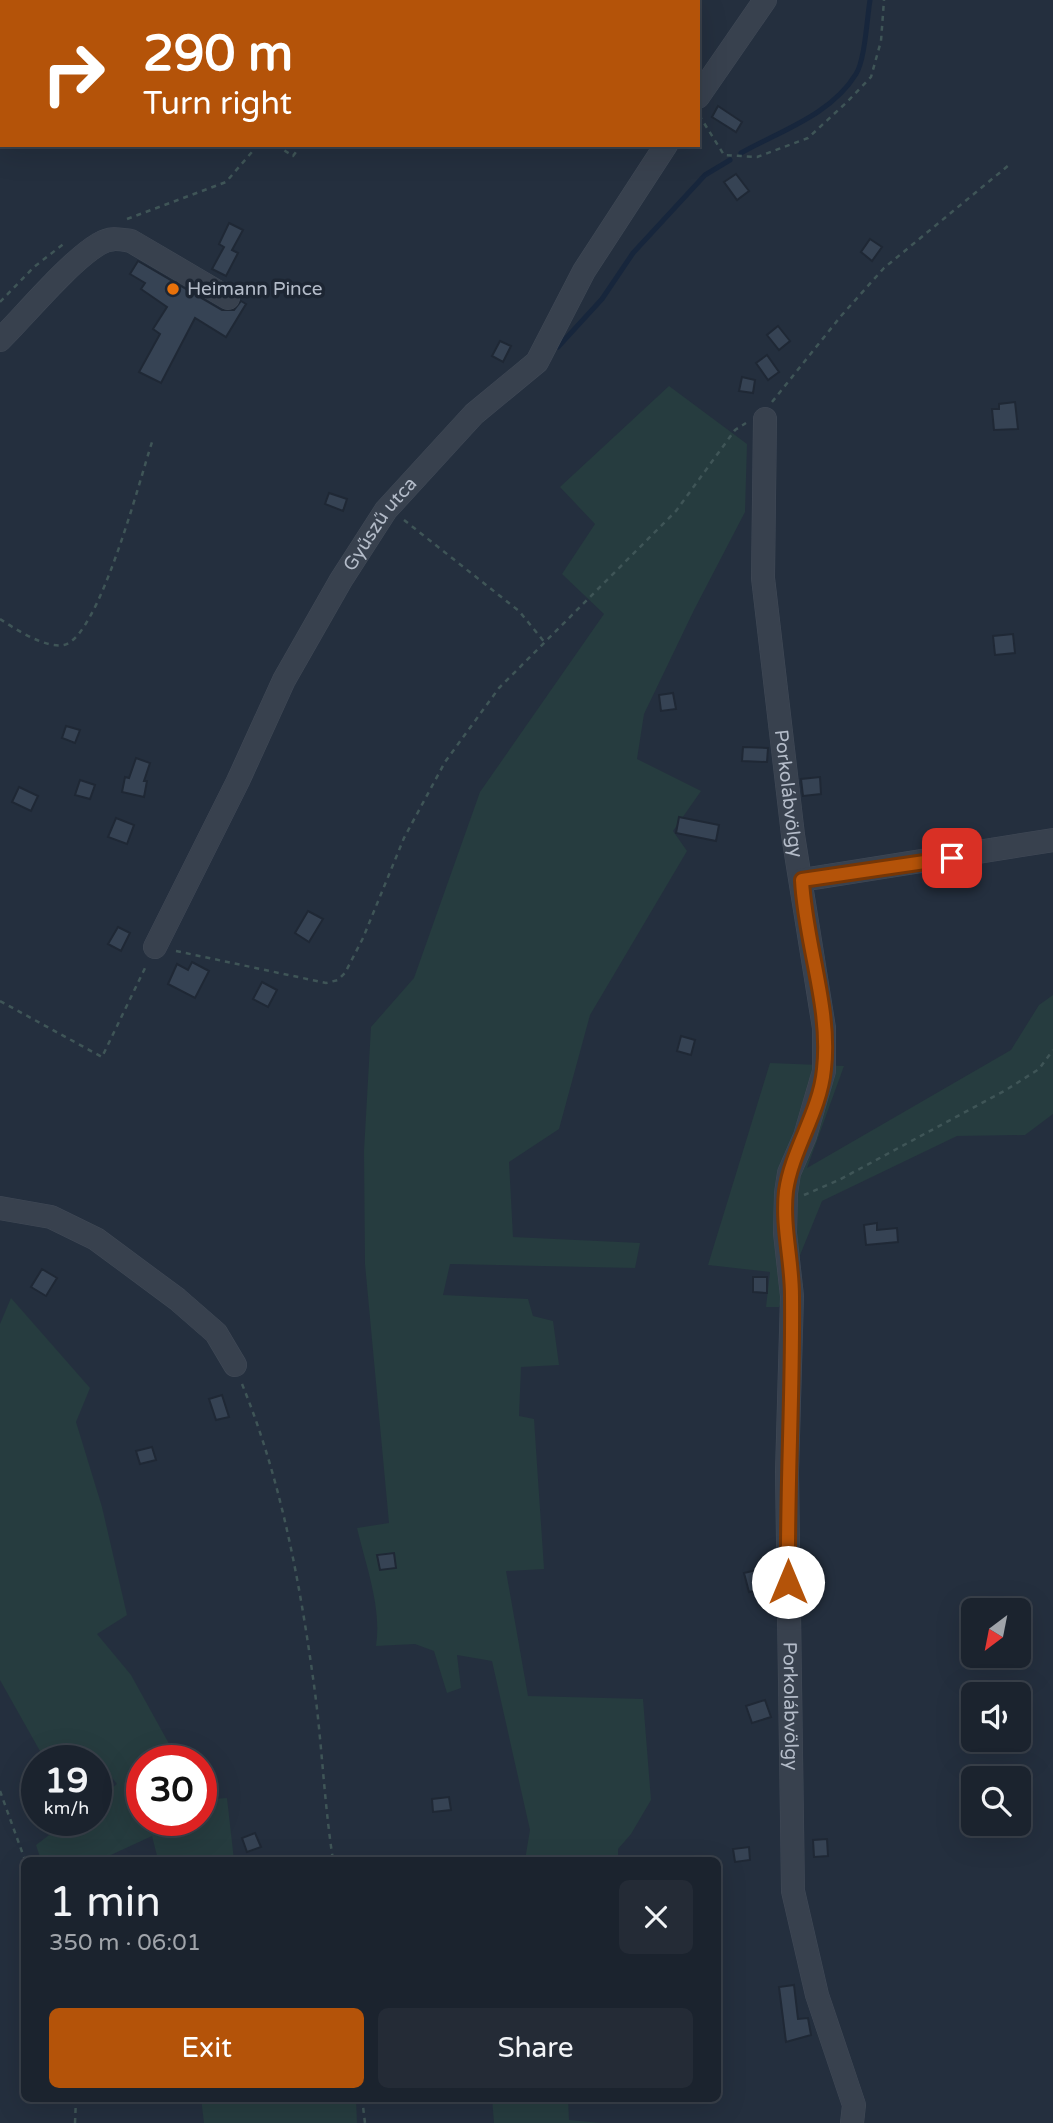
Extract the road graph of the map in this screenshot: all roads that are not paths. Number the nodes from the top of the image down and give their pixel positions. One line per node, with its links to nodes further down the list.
1 (765, 0): 2 (street)
2 (700, 94)
3 (665, 147): 9 (street, Gyűszű utca)
4 (228, 298): 5 (street)
5 (0, 340)
6 (765, 419): 8 (street, Porkolábvölgy)
7 (1053, 840): 8 (street)
8 (802, 880): 12 (street, Porkolábvölgy)
9 (155, 947)
10 (0, 1208): 11 (street)
11 (235, 1365)
12 (859, 2121)

